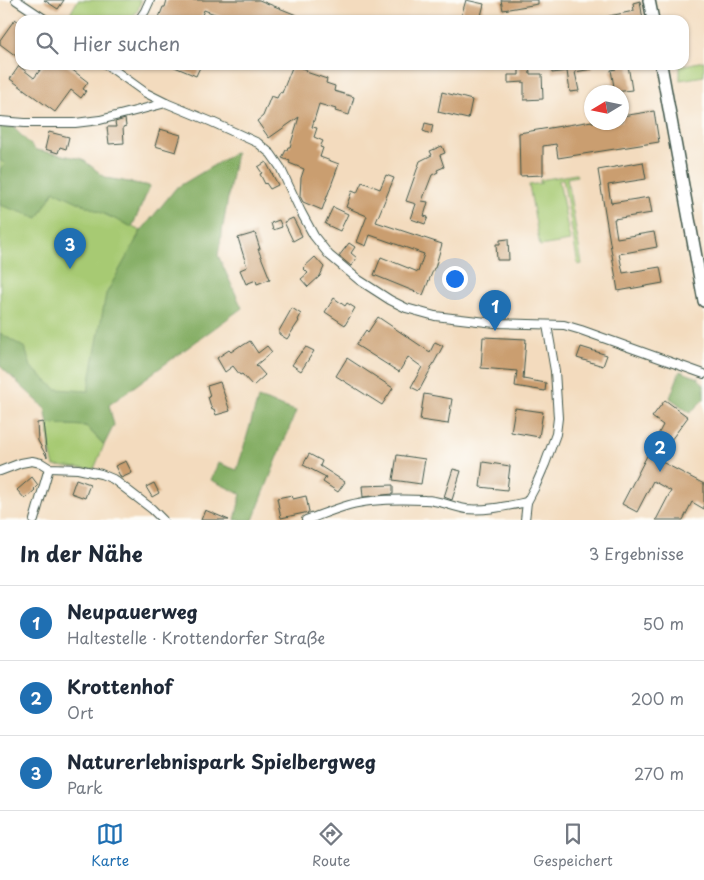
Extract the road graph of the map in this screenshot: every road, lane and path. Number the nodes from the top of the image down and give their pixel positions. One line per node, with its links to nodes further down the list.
1 (16, 0): 4 (street)
2 (150, 0): 5 (street)
3 (649, 0): 6 (street)
4 (38, 15)
5 (142, 15)
6 (652, 15)
7 (114, 70): 9 (street)
8 (661, 70): 11 (street)
9 (166, 103): 10 (street); 12 (street)
10 (0, 121)
11 (704, 301)
12 (547, 325): 13 (street); 16 (street)
13 (704, 374)
14 (49, 468): 15 (street); 17 (street); 18 (street)
15 (0, 471)
16 (526, 502): 19 (street); 20 (street)
17 (34, 520)
18 (163, 520)
19 (306, 520)
20 (525, 520)

